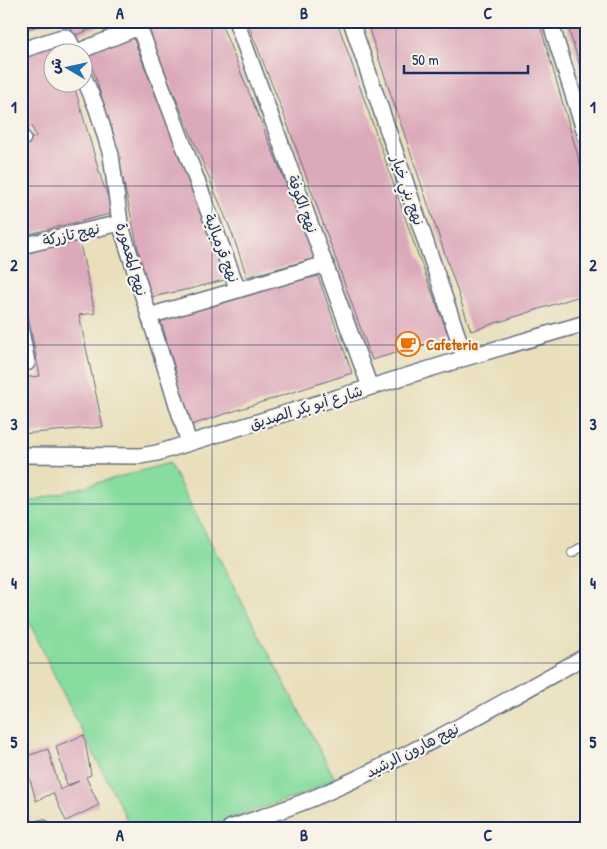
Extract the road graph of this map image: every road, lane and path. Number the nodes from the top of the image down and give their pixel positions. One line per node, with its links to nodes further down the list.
1 (236, 21): 15 (street, نهج الكوفة)
2 (351, 21): 20 (street, نهج بني خيار)
3 (550, 21): 10 (street)
4 (138, 23): 8 (street); 16 (street, نهج قرمبالية)
5 (47, 42): 6 (street)
6 (70, 42)
7 (42, 44): 9 (street)
8 (92, 45)
9 (22, 50)
10 (579, 86): 12 (street)
11 (90, 92): 13 (street, نهج المعمورة)
12 (586, 136)
13 (120, 223): 14 (street, نهج تازركة); 17 (street, نهج المعمورة)
14 (21, 246)
15 (326, 264): 16 (street); 22 (street, نهج الكوفة)
16 (238, 290): 17 (street)
17 (149, 316): 23 (street, نهج المعمورة)
18 (586, 323): 20 (street, شارع أبو بكر الصديق)
19 (21, 331): 21 (street)
20 (465, 358): 22 (street, شارع أبو بكر الصديق)
21 (28, 363)
22 (370, 387): 23 (street, شارع أبو بكر الصديق)
23 (189, 443): 24 (street, شارع أبو بكر الصديق)
24 (21, 455)
25 (586, 544): 26 (lane)
26 (572, 553)
27 (586, 656): 28 (street, نهج هارون الرشيد)
28 (230, 828)

